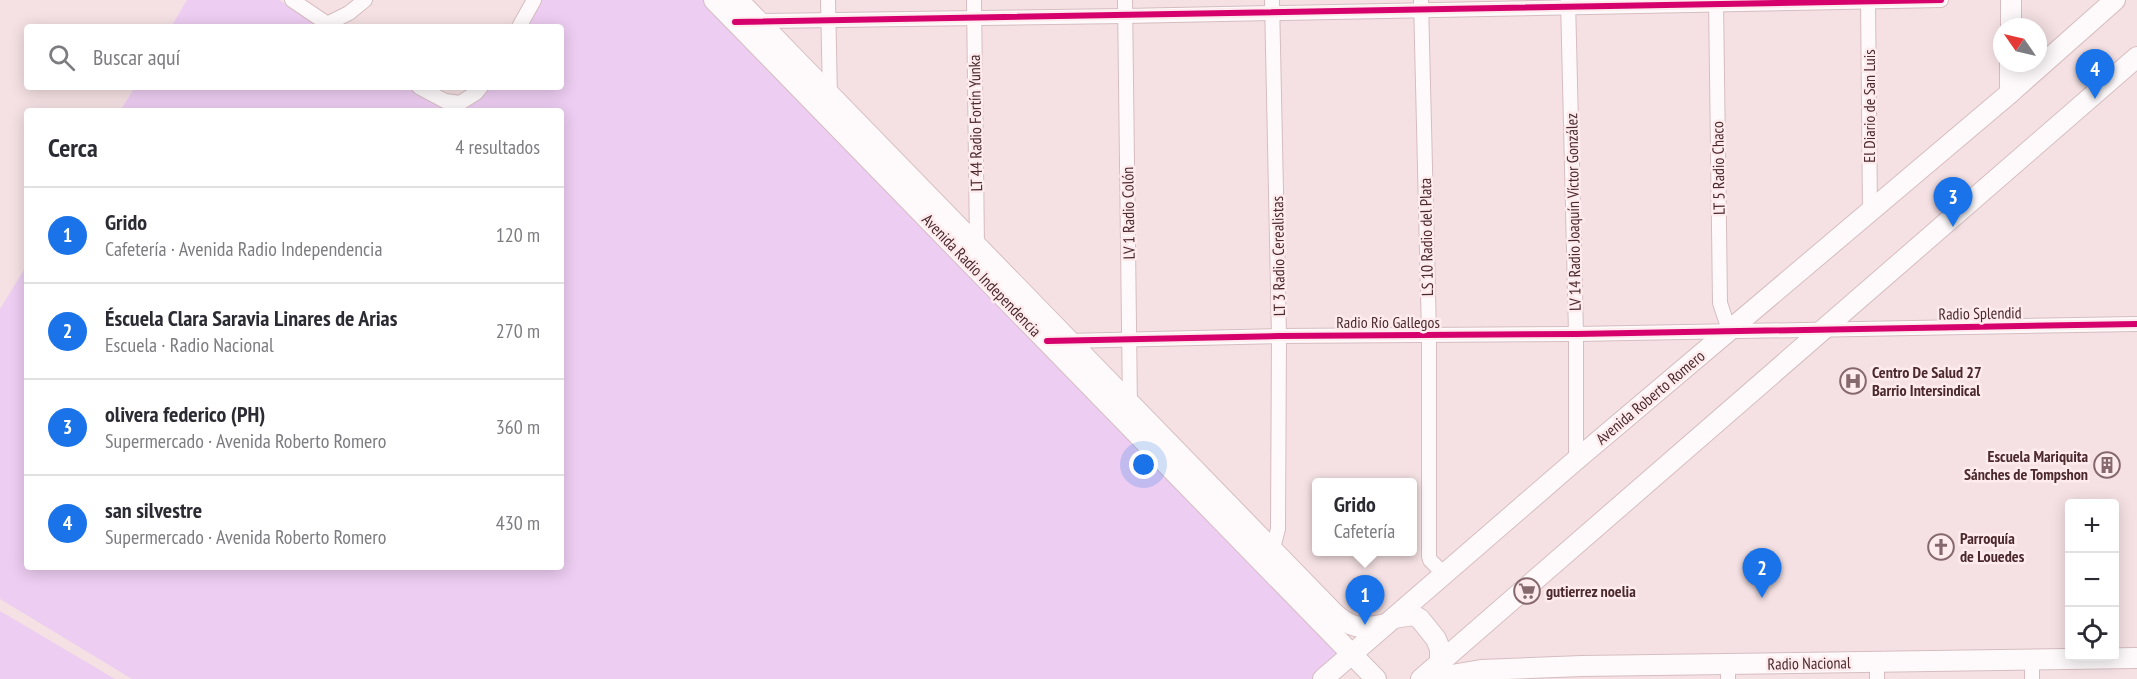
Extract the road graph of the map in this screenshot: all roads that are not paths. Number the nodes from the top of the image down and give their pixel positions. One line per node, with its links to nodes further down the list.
1 (292, 0): 23 (street)
2 (365, 0): 24 (street)
3 (534, 0): 25 (street)
4 (714, 0): 22 (main road, Avenida Radio Independencia)
5 (738, 0): 20 (main road, Avenida Radio Independencia)
6 (828, 0): 21 (street)
7 (974, 0): 19 (street, LT 44 Radio Fortín Yunka)
8 (1125, 0): 17 (street, LV 1 Radio Colón)
9 (1941, 0): 12 (street)
10 (2011, 0): 18 (main road)
11 (2115, 0): 30 (main road, Avenida Roberto Romero)
12 (1868, 1): 13 (street); 33 (street, El Diario de San Luis)
13 (1716, 2): 14 (street); 37 (street, LT 5 Radio Chaco)
14 (1568, 4): 15 (street); 38 (street, LV 14 Radio Joaquín Víctor González)
15 (1421, 5): 16 (street); 39 (street, LS 10 Radio del Plata)
16 (1272, 7): 17 (street); 40 (street, LT 3 Radio Cerealistas)
17 (1125, 16): 19 (street); 41 (street, LV 1 Radio Colón)
18 (2010, 18)
19 (974, 19): 21 (street); 34 (street, LT 44 Radio Fortín Yunka)
20 (758, 21): 21 (street); 22 (street); 31 (main road, Avenida Radio Independencia)
21 (828, 21): 31 (street)
22 (735, 22): 32 (main road, Avenida Radio Independencia)
23 (328, 24)
24 (331, 24)
25 (521, 24)
26 (2137, 57): 36 (main road)
27 (2010, 72): 30 (main road)
28 (425, 90): 29 (street)
29 (478, 90)
30 (2010, 93): 33 (main road, Avenida Roberto Romero)
31 (830, 96): 32 (street); 34 (main road, Avenida Radio Independencia)
32 (831, 120): 42 (main road, Avenida Radio Independencia)
33 (1870, 212): 37 (main road, Avenida Roberto Romero)
34 (977, 246): 43 (main road, Avenida Radio Independencia)
35 (2137, 324): 36 (street, Radio Splendid)
36 (1823, 329): 37 (street, Radio Splendid); 56 (main road)
37 (1729, 330): 38 (street, Radio Río Gallegos); 46 (main road, Avenida Roberto Romero)
38 (1576, 334): 39 (street, Radio Río Gallegos); 46 (street, LV 14 Radio Joaquín Víctor González)
39 (1429, 335): 40 (street, Radio Río Gallegos); 48 (street, LS 10 Radio del Plata)
40 (1280, 336): 41 (street, Radio Río Gallegos); 47 (street, LT 3 Radio Cerealistas)
41 (1130, 339): 43 (street, Radio Río Gallegos); 44 (street, LV 1 Radio Colón)
42 (1047, 341): 43 (street, Radio Río Gallegos); 45 (main road, Avenida Radio Independencia)
43 (1071, 341): 44 (main road, Avenida Radio Independencia)
44 (1130, 402): 45 (street, LV 1 Radio Colón); 47 (main road, Avenida Radio Independencia)
45 (1130, 425): 50 (main road, Avenida Radio Independencia)
46 (1576, 460): 48 (main road, Avenida Roberto Romero)
47 (1273, 548): 49 (main road, Avenida Radio Independencia)
48 (1445, 575): 49 (main road, Avenida Roberto Romero)
49 (1390, 621): 50 (main road, Avenida Roberto Romero); 56 (main road, Avenida Radio Independencia)
50 (1352, 654): 58 (main road, Avenida Radio Independencia); 59 (main road, Avenida Roberto Romero)
51 (2137, 658): 52 (main road, Radio Nacional)
52 (2032, 659): 55 (main road, Radio Nacional); 61 (street)
53 (1481, 670): 56 (main road, Radio Nacional); 56 (main road); 57 (main road, Radio Nacional)
54 (1728, 671): 55 (main road, Radio Nacional); 57 (main road, Radio Nacional)
55 (1877, 671)
56 (1436, 672)
57 (1582, 672)
58 (1374, 677): 60 (main road)
59 (1323, 679)
60 (1329, 679)
61 (2032, 679)

